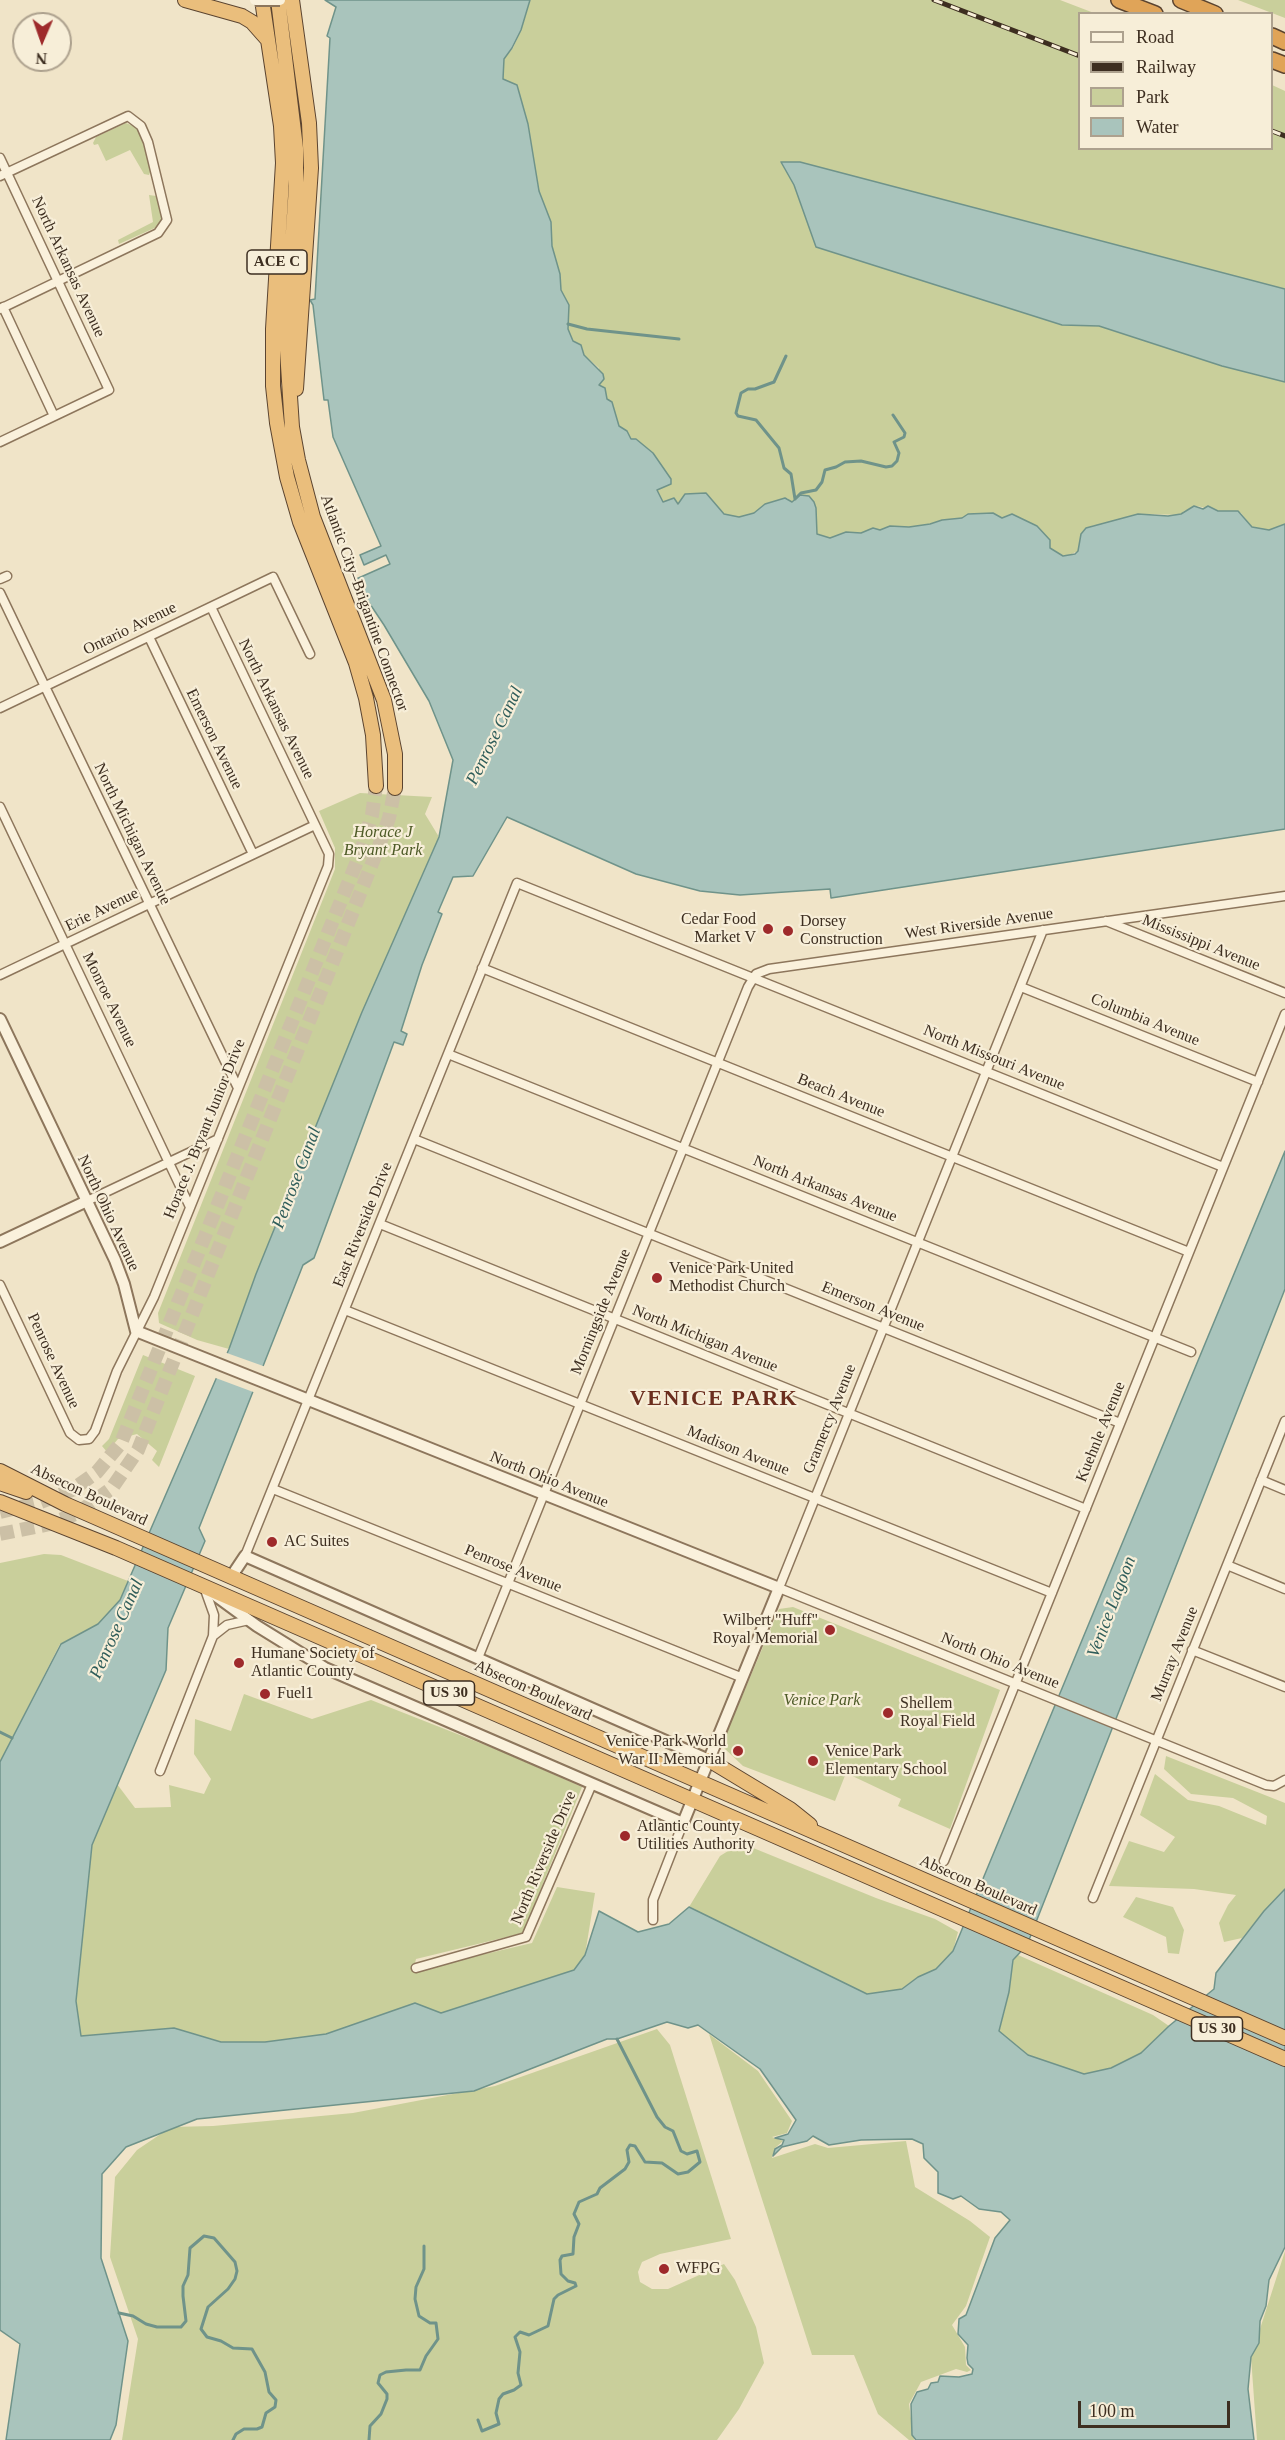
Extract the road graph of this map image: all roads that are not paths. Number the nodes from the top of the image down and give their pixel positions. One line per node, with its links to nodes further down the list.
1 (185, 0): 10 (highway)
2 (255, 0): 4 (street, bridge)
3 (262, 0): 10 (highway, Atlantic City–Brigantine Connector / ACE C)
4 (279, 0): 17 (highway, Atlantic City–Brigantine Connector / ACE C)
5 (292, 0): 17 (highway)
6 (1119, 0): 8 (highway)
7 (1181, 0): 9 (highway)
8 (1150, 12)
9 (1210, 12)
10 (267, 39): 24 (highway, Atlantic City–Brigantine Connector / ACE C)
11 (0, 158): 12 (street, North Arkansas Avenue)
12 (4, 175): 13 (street, North Arkansas Avenue); 13 (street)
13 (58, 281): 14 (street); 15 (street, North Arkansas Avenue)
14 (1, 308): 15 (street)
15 (54, 416): 16 (street)
16 (0, 442)
17 (302, 478): 25 (highway, Atlantic City–Brigantine Connector / ACE C)
18 (0, 593): 22 (street, North Michigan Avenue)
19 (211, 607): 20 (street, Ontario Avenue); 21 (street, Ontario Avenue); 27 (street, North Arkansas Avenue)
20 (148, 637): 22 (street, Ontario Avenue); 28 (street, Emerson Avenue)
21 (310, 654)
22 (45, 686): 23 (street, Ontario Avenue); 30 (street, North Michigan Avenue)
23 (0, 708)
24 (376, 786)
25 (395, 788)
26 (0, 807): 33 (street, Monroe Avenue)
27 (315, 825): 28 (street, Erie Avenue); 45 (street, Horace J. Bryant Junior Drive)
28 (253, 854): 30 (street, Erie Avenue)
29 (1285, 896): 31 (street, West Riverside Avenue)
30 (149, 904): 33 (street, Erie Avenue); 45 (street, North Michigan Avenue)
31 (1106, 921): 32 (street, West Riverside Avenue); 38 (street, Mississippi Avenue)
32 (1043, 930): 36 (street, West Riverside Avenue); 37 (street, Gramercy Avenue)
33 (65, 944): 35 (street, Erie Avenue); 50 (street, Monroe Avenue)
34 (482, 968): 36 (street, East Riverside Drive); 41 (street, East Riverside Drive); 42 (street, Beach Avenue)
35 (0, 975)
36 (753, 977): 42 (street, Morningside Avenue); 43 (street, North Missouri Avenue)
37 (1021, 987): 43 (street, Gramercy Avenue); 44 (street, Columbia Avenue)
38 (1285, 993)
39 (1285, 1014): 44 (street, Kuehnle Avenue)
40 (0, 1019): 52 (street, North Ohio Avenue)
41 (448, 1054): 47 (street, East Riverside Drive); 48 (street, North Arkansas Avenue)
42 (718, 1062): 48 (street, Morningside Avenue); 49 (street, Beach Avenue)
43 (986, 1071): 49 (street, Gramercy Avenue); 51 (street, North Missouri Avenue)
44 (1258, 1082): 51 (street, Kuehnle Avenue)
45 (238, 1088): 46 (street, Horace J. Bryant Junior Drive)
46 (218, 1139): 50 (street); 53 (street, Horace J. Bryant Junior Drive)
47 (414, 1139): 54 (street, East Riverside Drive); 55 (street, Emerson Avenue)
48 (683, 1148): 55 (street, Morningside Avenue); 57 (street, North Arkansas Avenue)
49 (952, 1157): 57 (street, Gramercy Avenue); 58 (street, Beach Avenue)
50 (170, 1162): 52 (street); 53 (street, Monroe Avenue)
51 (1223, 1167): 58 (street, Kuehnle Avenue)
52 (87, 1201): 56 (street); 63 (street, North Ohio Avenue)
53 (190, 1207): 63 (street, Horace J. Bryant Junior Drive)
54 (380, 1224): 60 (street, East Riverside Drive); 61 (street, North Michigan Avenue)
55 (649, 1233): 61 (street, Morningside Avenue); 62 (street, Emerson Avenue)
56 (0, 1242)
57 (918, 1242): 62 (street, Gramercy Avenue); 64 (street, North Arkansas Avenue)
58 (1189, 1252): 64 (street, Kuehnle Avenue)
59 (0, 1285): 71 (street, Penrose Avenue)
60 (345, 1310): 66 (street, East Riverside Drive); 67 (street, Madison Avenue)
61 (614, 1319): 67 (street, Morningside Avenue); 68 (street, North Michigan Avenue)
62 (883, 1328): 68 (street, Gramercy Avenue); 70 (street, Emerson Avenue)
63 (136, 1330): 66 (street, North Ohio Avenue); 71 (street, Horace J. Bryant Junior Drive)
64 (1154, 1338): 65 (street, North Arkansas Avenue); 70 (street, Kuehnle Avenue)
65 (1191, 1352)
66 (310, 1400): 75 (street, East Riverside Drive); 77 (street, North Ohio Avenue)
67 (580, 1404): 77 (street, Morningside Avenue); 78 (street, Madison Avenue)
68 (849, 1413): 78 (street, Gramercy Avenue); 81 (street, North Michigan Avenue)
69 (1285, 1421): 73 (street, Murray Avenue)
70 (1120, 1423): 81 (street, Kuehnle Avenue)
71 (86, 1441)
72 (0, 1471): 80 (highway, Absecon Boulevard / US 30)
73 (1261, 1480): 76 (street); 83 (street, Murray Avenue)
74 (0, 1483): 80 (highway)
75 (273, 1489): 82 (street, East Riverside Drive); 85 (street, Penrose Avenue)
76 (1285, 1490)
77 (544, 1494): 85 (street, Morningside Avenue); 87 (street, North Ohio Avenue)
78 (814, 1498): 87 (street, Gramercy Avenue); 89 (street, Madison Avenue)
79 (0, 1502): 86 (highway, US 30)
80 (65, 1504): 84 (highway, Absecon Boulevard / US 30)
81 (1086, 1509): 89 (street, Kuehnle Avenue)
82 (245, 1556): 84 (street, East Riverside Drive); 93 (street, Absecon Boulevard)
83 (1227, 1565): 88 (street); 92 (street, Murray Avenue)
84 (231, 1577): 101 (highway, Absecon Boulevard / US 30)
85 (508, 1584): 93 (street, Morningside Avenue); 94 (street, Penrose Avenue)
86 (204, 1587): 90 (street); 91 (street); 103 (highway, US 30)
87 (779, 1588): 94 (street, Gramercy Avenue); 95 (street, North Ohio Avenue)
88 (1285, 1589)
89 (1052, 1593): 95 (street, Kuehnle Avenue)
90 (249, 1620): 91 (street); 102 (street)
91 (213, 1636): 99 (street)
92 (1192, 1650): 96 (street); 97 (street, Murray Avenue)
93 (478, 1658): 98 (street, Absecon Boulevard)
94 (743, 1678): 98 (street, Gramercy Avenue)
95 (1016, 1684): 97 (street, North Ohio Avenue); 106 (street, Kuehnle Avenue)
96 (1285, 1688)
97 (1156, 1740): 100 (street, North Ohio Avenue); 107 (street, Murray Avenue)
98 (709, 1760): 101 (street, Gramercy Avenue); 105 (highway)
99 (160, 1771)
100 (1285, 1780)
101 (700, 1782): 103 (street, Gramercy Avenue); 105 (highway, Absecon Boulevard / US 30)
102 (592, 1784): 104 (street); 109 (street, North Riverside Drive)
103 (693, 1800): 104 (street, Gramercy Avenue); 111 (highway, US 30)
104 (683, 1823): 108 (street, Gramercy Avenue)
105 (823, 1836): 110 (highway, Absecon Boulevard / US 30)
106 (944, 1861)
107 (1093, 1898)
108 (652, 1920)
109 (416, 1968)
110 (1285, 2038)
111 (1285, 2059)

